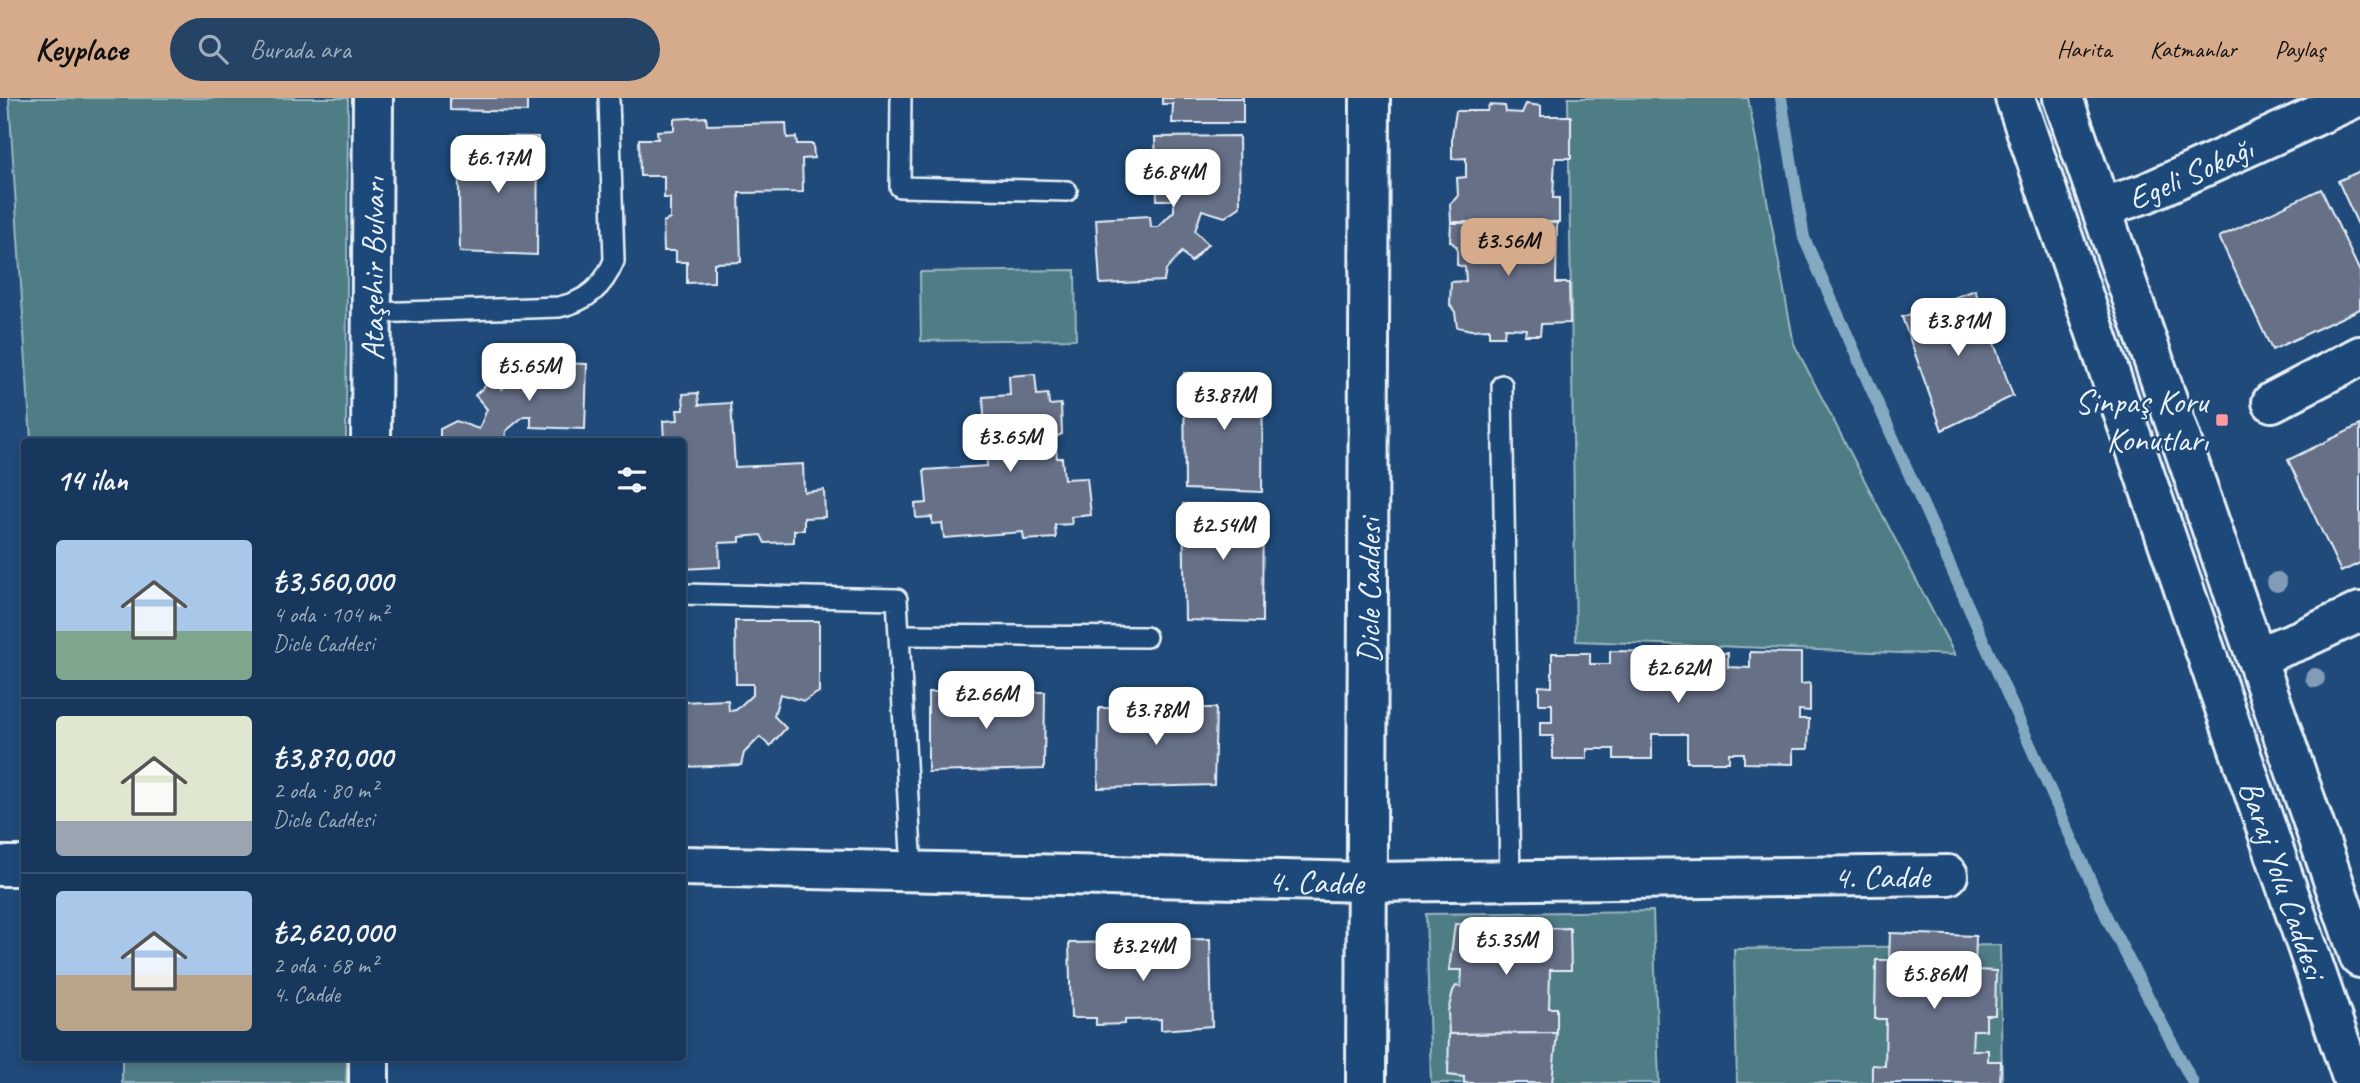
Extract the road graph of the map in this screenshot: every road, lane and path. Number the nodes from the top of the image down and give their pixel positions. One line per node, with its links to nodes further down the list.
1 (373, 98): 11 (street, Ataşehir Bulvarı)
2 (609, 98): 11 (lane)
3 (901, 98): 8 (lane)
4 (1370, 98): 28 (street, Dicle Caddesi)
5 (2015, 98): 10 (street, Baraj Yolu Caddesi)
6 (2063, 98): 9 (street, Baraj Yolu Caddesi)
7 (2355, 98): 9 (street, Egeli Sokağı)
8 (1067, 191)
9 (2101, 208): 10 (street); 20 (street, Baraj Yolu Caddesi)
10 (2058, 224): 21 (street, Baraj Yolu Caddesi)
11 (372, 313): 15 (street, Ataşehir Bulvarı)
12 (2360, 356): 14 (street)
13 (1502, 386): 27 (lane)
14 (2272, 402)
15 (372, 438)
16 (686, 594): 18 (lane)
17 (2360, 612): 20 (street)
18 (900, 635): 19 (lane); 25 (lane)
19 (1146, 637)
20 (2256, 657): 21 (street); 29 (street, Baraj Yolu Caddesi)
21 (2213, 673): 33 (street, Baraj Yolu Caddesi)
22 (0, 866): 23 (street)
23 (21, 866)
24 (686, 866): 25 (street, 4. Cadde)
25 (912, 872): 28 (street, 4. Cadde)
26 (1948, 875): 27 (street, 4. Cadde)
27 (1510, 880): 28 (street, 4. Cadde)
28 (1366, 882): 32 (street, Dicle Caddesi)
29 (2360, 958)
30 (369, 1061): 31 (street)
31 (369, 1083)
32 (1366, 1083)
33 (2354, 1083)

